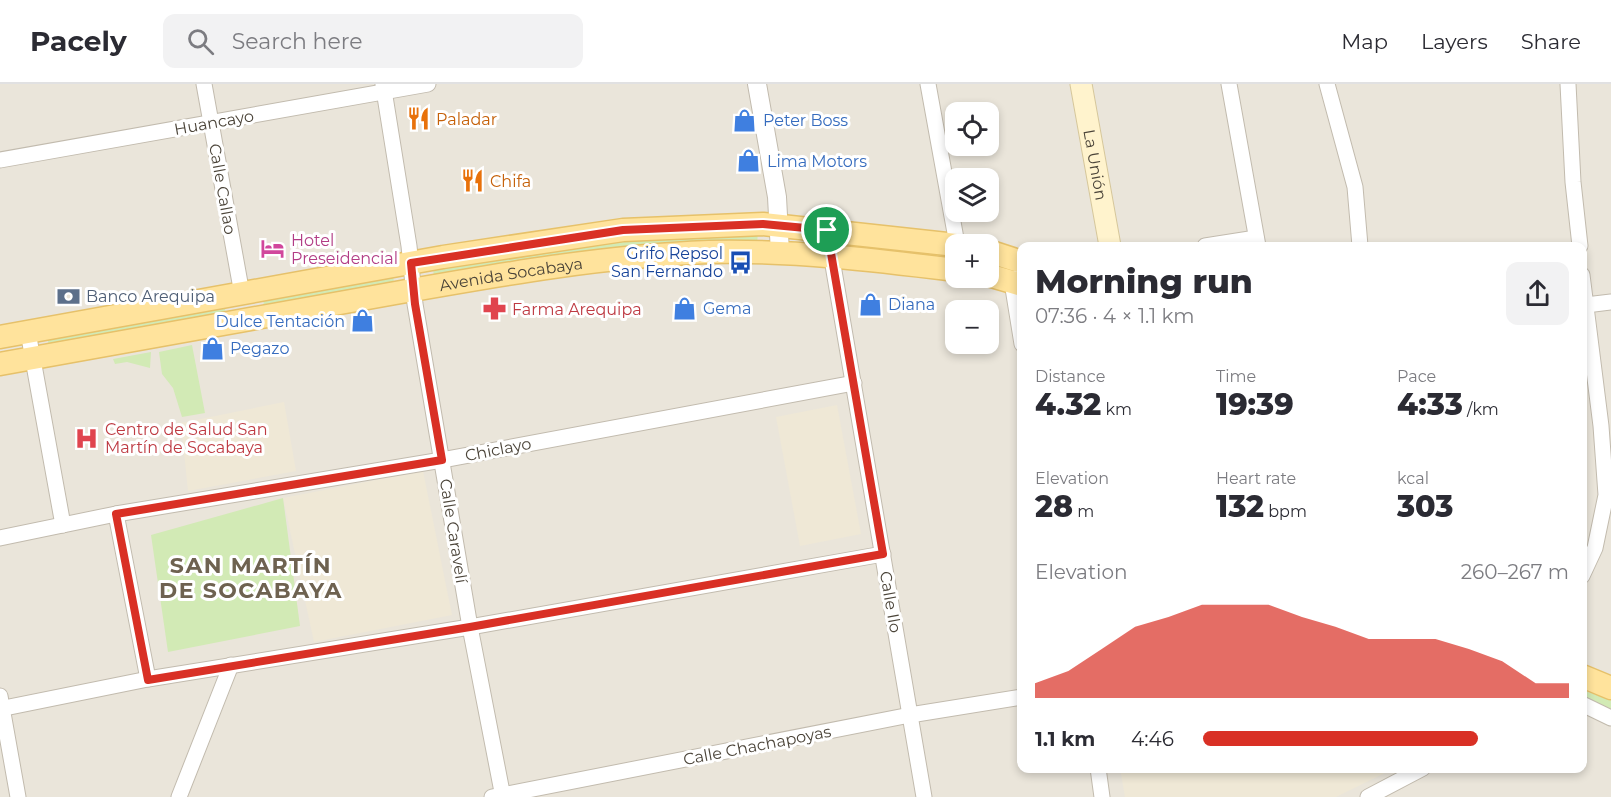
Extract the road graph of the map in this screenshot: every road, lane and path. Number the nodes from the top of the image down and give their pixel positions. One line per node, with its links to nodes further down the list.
1 (204, 84): 10 (street, Calle Callao)
2 (428, 84): 9 (street, Huancayo)
3 (758, 84): 12 (street)
4 (928, 84): 14 (street)
5 (1081, 84): 15 (main road, La Unión)
6 (1229, 84): 16 (street)
7 (1328, 84): 17 (street)
8 (1568, 84): 18 (street)
9 (384, 88): 10 (street, Huancayo); 23 (street, Calle Caravelí)
10 (211, 122): 11 (street, Huancayo); 29 (street, Calle Callao)
11 (0, 160)
12 (779, 225): 13 (main road, Avenida Socabaya); 20 (street); 23 (main road, Avenida Socabaya)
13 (827, 230): 19 (main road, Avenida Socabaya); 21 (street, Calle Ilo)
14 (954, 234)
15 (1109, 242)
16 (1257, 242)
17 (1360, 242)
18 (1580, 242)
19 (945, 244)
20 (780, 253): 21 (main road, Avenida Socabaya); 28 (main road, Avenida Socabaya)
21 (832, 256): 24 (main road, Avenida Socabaya); 37 (street, Calle Ilo)
22 (999, 260): 25 (main road)
23 (411, 263): 28 (street, Calle Caravelí); 29 (main road, Avenida Socabaya)
24 (945, 269)
25 (1017, 274)
26 (999, 275): 27 (main road)
27 (1017, 276)
28 (414, 290): 35 (main road, Avenida Socabaya); 38 (street, Calle Caravelí)
29 (242, 294): 33 (main road, Avenida Socabaya)
30 (1611, 302): 31 (street)
31 (1587, 305)
32 (1587, 313): 43 (street)
33 (28, 332): 34 (main road, Avenida Socabaya); 35 (street)
34 (0, 337)
35 (32, 358): 36 (main road, Avenida Socabaya); 40 (street)
36 (0, 364)
37 (854, 382): 38 (street, Chiclayo); 42 (street, Calle Ilo)
38 (442, 460): 39 (street, Chiclayo); 44 (street, Calle Caravelí)
39 (116, 514): 40 (street, Chiclayo); 47 (street)
40 (63, 525): 41 (street, Chiclayo)
41 (0, 538)
42 (883, 554): 44 (street); 52 (street, Calle Ilo)
43 (1587, 565)
44 (470, 627): 45 (street); 56 (street, Calle Caravelí)
45 (231, 665): 47 (street); 58 (street)
46 (1587, 678): 48 (main road)
47 (148, 680): 50 (street)
48 (1611, 688)
49 (1017, 698): 52 (street, Calle Chachapoyas)
50 (1, 704): 57 (street)
51 (1587, 707): 53 (street)
52 (910, 715): 56 (street, Calle Chachapoyas); 59 (street, Calle Ilo)
53 (1611, 718)
54 (1099, 773): 60 (street)
55 (1414, 773): 61 (street)
56 (499, 796)
57 (18, 797)
58 (179, 797)
59 (924, 797)
60 (1102, 797)
61 (1368, 797)

